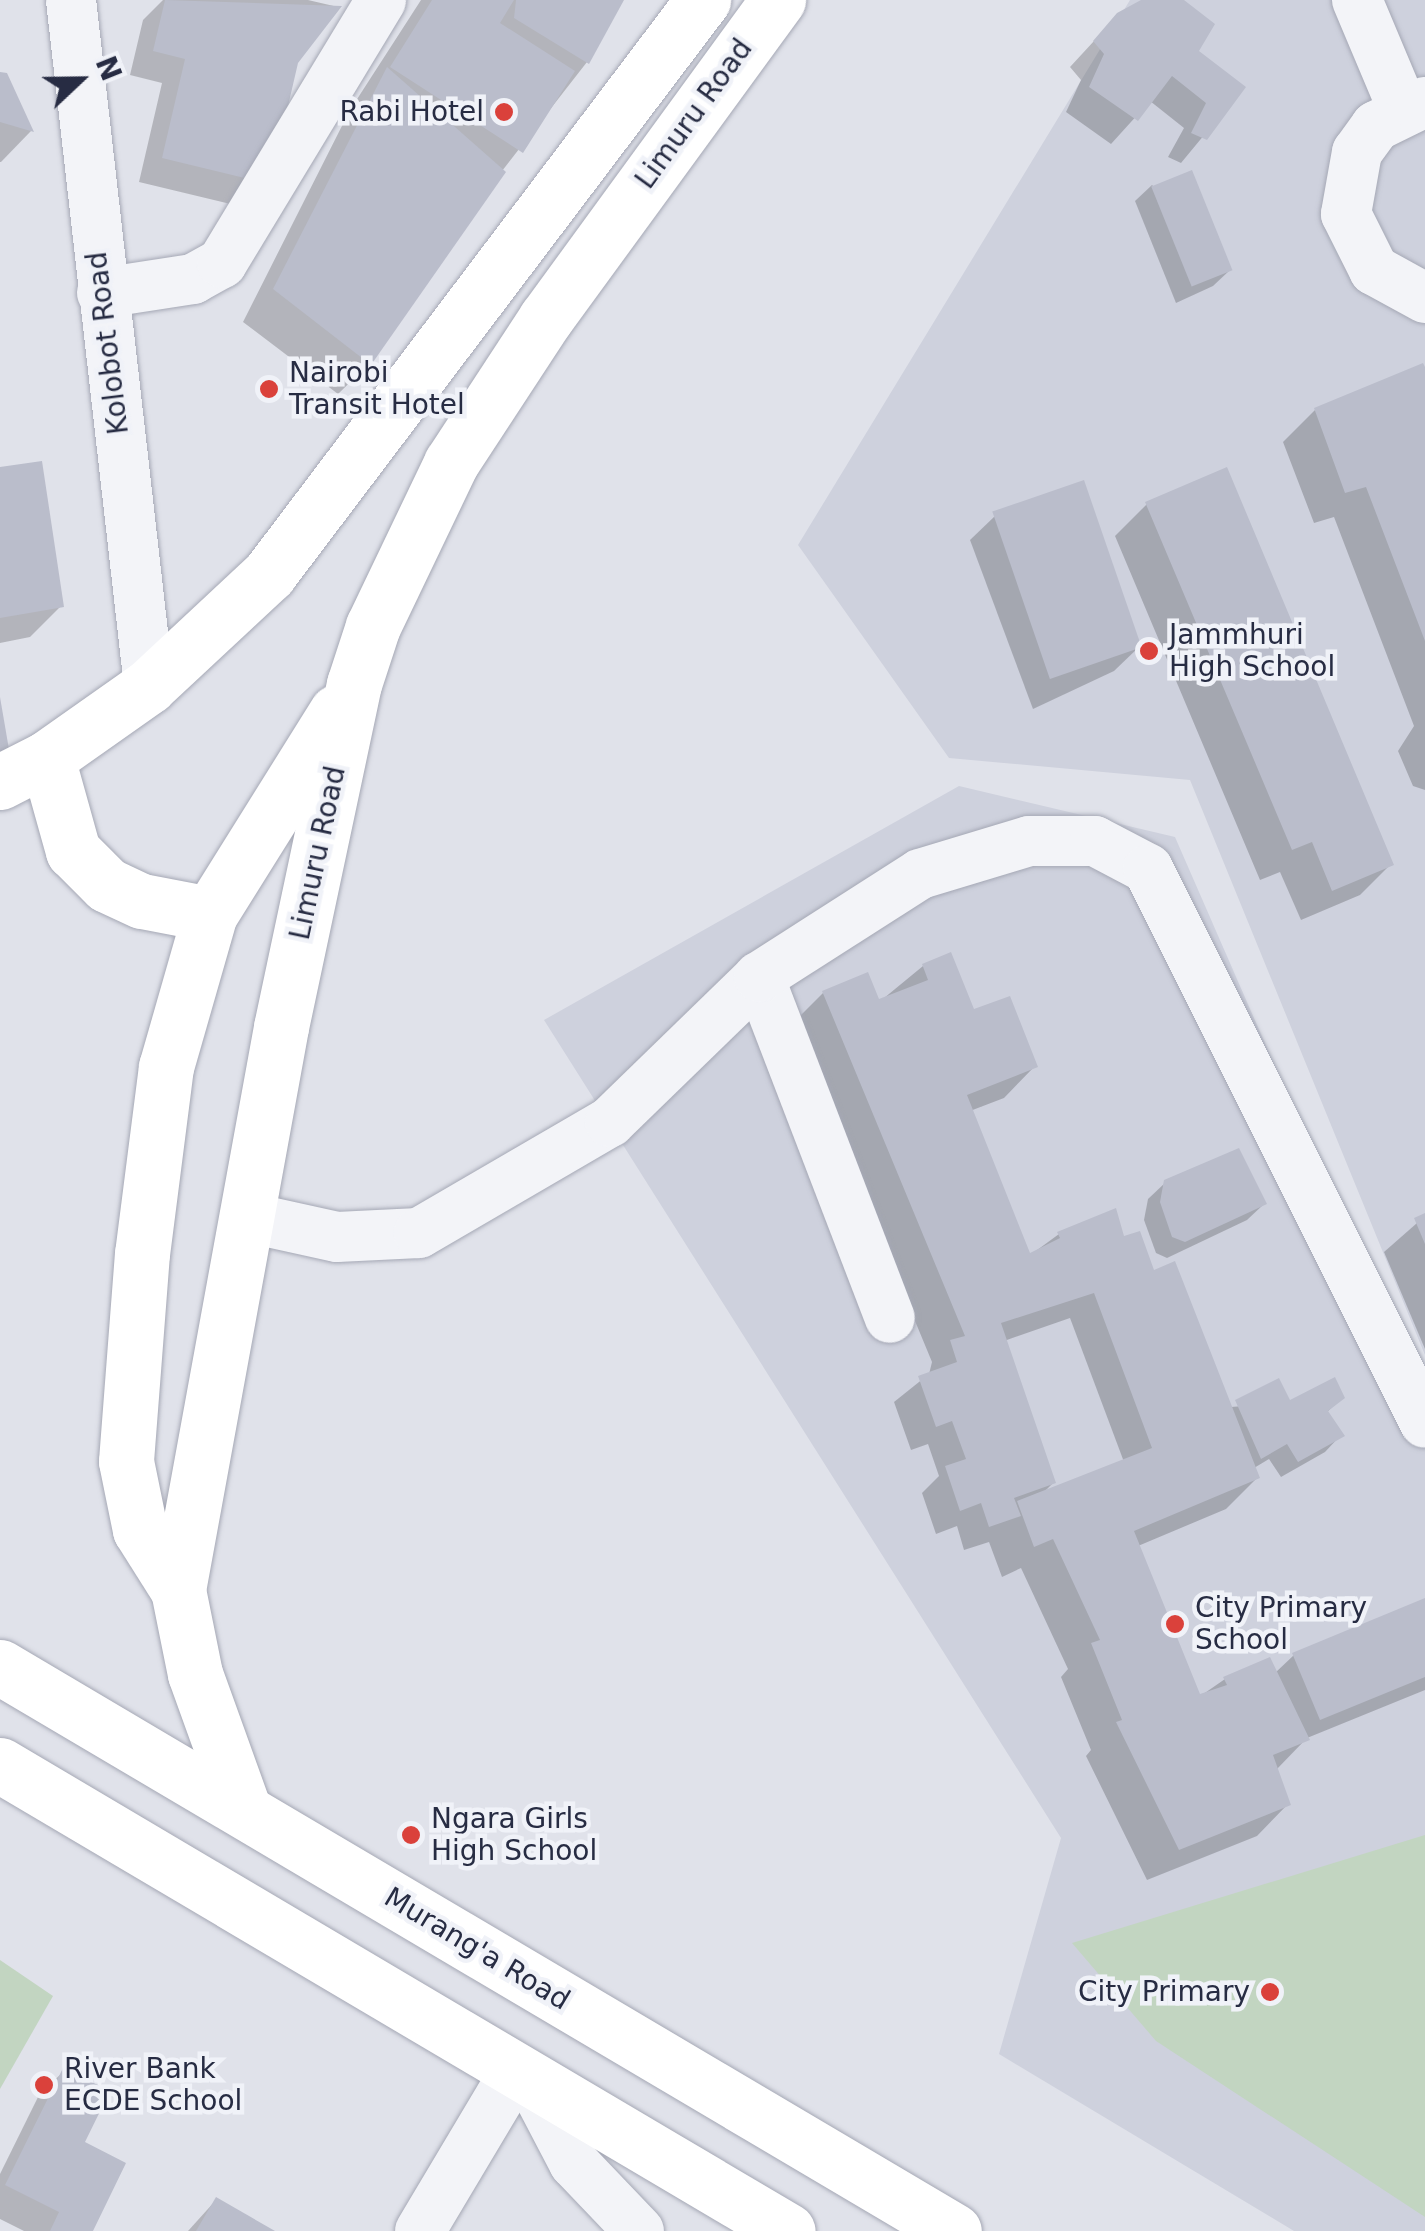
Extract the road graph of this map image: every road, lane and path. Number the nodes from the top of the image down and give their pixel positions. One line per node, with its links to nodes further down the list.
1 (381, 0): 7 (street)
2 (702, 0): 10 (main road)
3 (778, 0): 9 (main road, Limuru Road)
4 (1357, 0): 6 (street)
5 (65, 1): 7 (street, Kolobot Road)
6 (1414, 105): 8 (street)
7 (102, 293): 10 (street, Kolobot Road)
8 (1425, 298)
9 (354, 684): 12 (main road); 14 (main road, Limuru Road)
10 (149, 686): 11 (main road)
11 (23, 770): 12 (main road)
12 (210, 914): 17 (main road)
13 (759, 978): 14 (street); 15 (street); 16 (street)
14 (246, 1217): 17 (main road, Limuru Road)
15 (890, 1318)
16 (1425, 1424)
17 (178, 1590): 20 (main road, Limuru Road)
18 (0, 1667): 20 (main road, Murang'a Road)
19 (0, 1765): 21 (main road)
20 (244, 1810): 25 (main road, Murang'a Road)
21 (523, 2073): 22 (street); 23 (street); 24 (main road)
22 (420, 2231)
23 (639, 2231)
24 (788, 2231)
25 (954, 2231)

